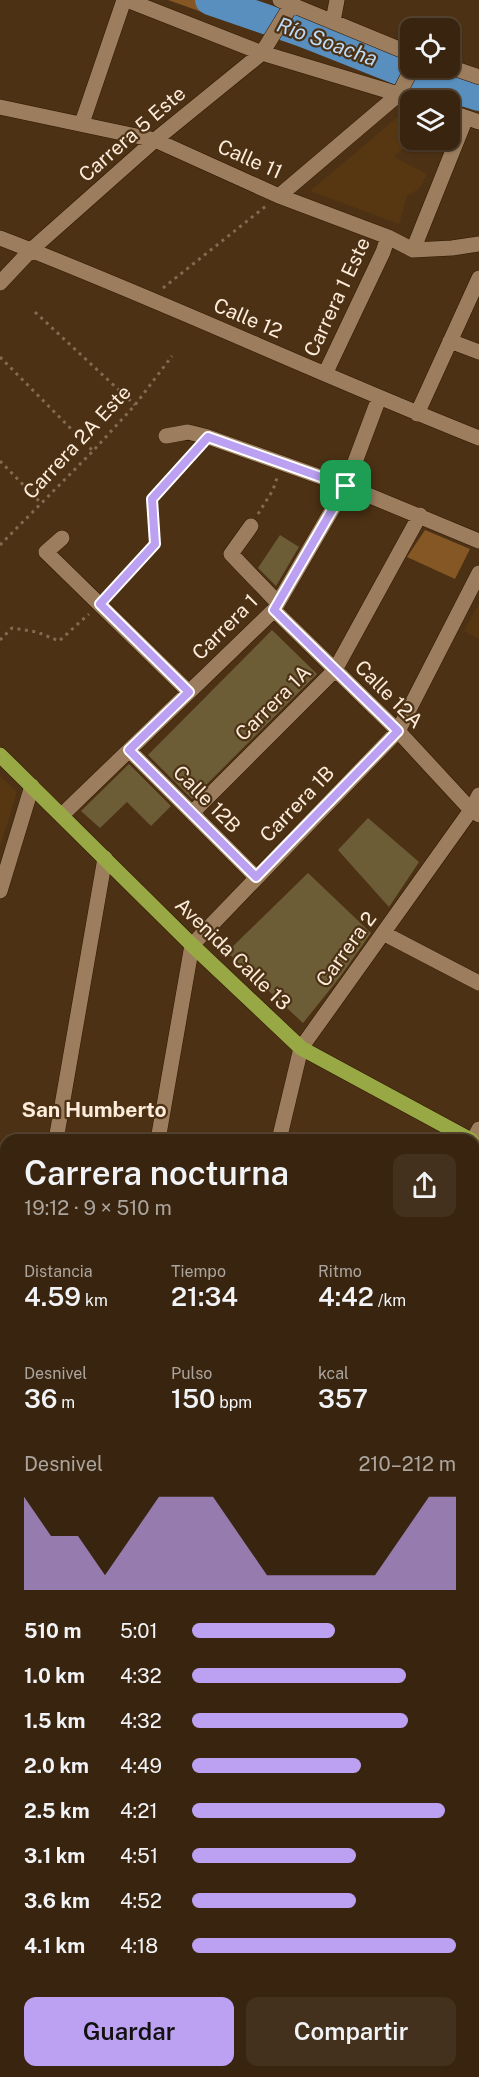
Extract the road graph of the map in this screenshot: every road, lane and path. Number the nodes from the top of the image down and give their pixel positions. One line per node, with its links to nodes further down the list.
1 (126, 0): 6 (street); 12 (street)
2 (337, 0): 4 (street)
3 (286, 2): 4 (street); 6 (street, Carrera 5 Este)
4 (333, 21): 5 (street)
5 (400, 49)
6 (262, 52): 9 (street); 13 (street, Carrera 5 Este)
7 (460, 70): 8 (street)
8 (479, 77)
9 (400, 92): 14 (street)
10 (0, 107): 12 (street, Calle 11)
11 (473, 120): 18 (street)
12 (82, 123): 13 (street, Calle 11)
13 (155, 140): 14 (street, Calle 11); 19 (street, Carrera 5 Este)
14 (279, 196): 15 (street, Calle 11); 22 (path)
15 (388, 237): 18 (street, Calle 11); 28 (street, Carrera 1 Este)
16 (0, 238): 19 (street, Calle 12)
17 (479, 243): 18 (street, Calle 11)
18 (413, 249)
19 (31, 250): 21 (street, Carrera 5 Este); 22 (street, Calle 12)
20 (479, 278): 24 (street)
21 (0, 283)
22 (150, 298): 28 (street, Calle 12)
23 (35, 312): 30 (path)
24 (450, 341): 25 (street); 31 (street)
25 (479, 352)
26 (172, 356): 30 (path, Carrera 2A Este)
27 (0, 357): 35 (path)
28 (325, 374): 29 (street, Calle 12)
29 (378, 398): 31 (street, Calle 12); 38 (street, Carrera 1)
30 (135, 405): 35 (path, Carrera 2A Este)
31 (417, 414): 34 (street, Calle 12)
32 (166, 436): 33 (street)
33 (208, 437): 37 (street); 46 (path)
34 (479, 438)
35 (93, 451): 39 (path, Carrera 2A Este)
36 (0, 461): 39 (path)
37 (283, 465): 38 (street); 41 (path)
38 (346, 486): 40 (street); 47 (street, Carrera 1)
39 (42, 503): 44 (path, Carrera 2A Este)
40 (420, 515): 43 (street); 49 (street, Carrera 1A)
41 (251, 526): 47 (street, Calle 12A)
42 (62, 538): 46 (street)
43 (479, 541)
44 (0, 545)
45 (479, 573): 51 (street, Carrera 1B)
46 (100, 604): 48 (path); 50 (street)
47 (276, 606): 49 (street, Calle 12A); 50 (street, Carrera 1)
48 (0, 640)
49 (335, 670): 51 (street, Calle 12A); 57 (street, Carrera 1A)
50 (189, 692): 52 (street, Carrera 1)
51 (398, 731): 56 (street, Calle 12A); 60 (street, Carrera 1B)
52 (129, 750): 57 (street, Calle 12B); 58 (street, Carrera 1)
53 (0, 754): 54 (main road, Avenida Calle 13)
54 (32, 786): 58 (main road, Avenida Calle 13); 61 (street)
55 (479, 795): 56 (street, Carrera 2)
56 (475, 812): 62 (street, Carrera 2)
57 (192, 813): 60 (street, Calle 12B)
58 (62, 815): 59 (main road, Avenida Calle 13)
59 (105, 858): 63 (main road, Avenida Calle 13); 66 (street)
60 (256, 877): 63 (street, Carrera 1B)
61 (0, 891)
62 (383, 933): 64 (street); 65 (street, Carrera 2)
63 (192, 945): 65 (main road, Avenida Calle 13); 67 (street)
64 (479, 983)
65 (301, 1048): 68 (street, Carrera 2); 69 (main road, Avenida Calle 13)
66 (58, 1134)
67 (159, 1134)
68 (280, 1134)
69 (460, 1134)

